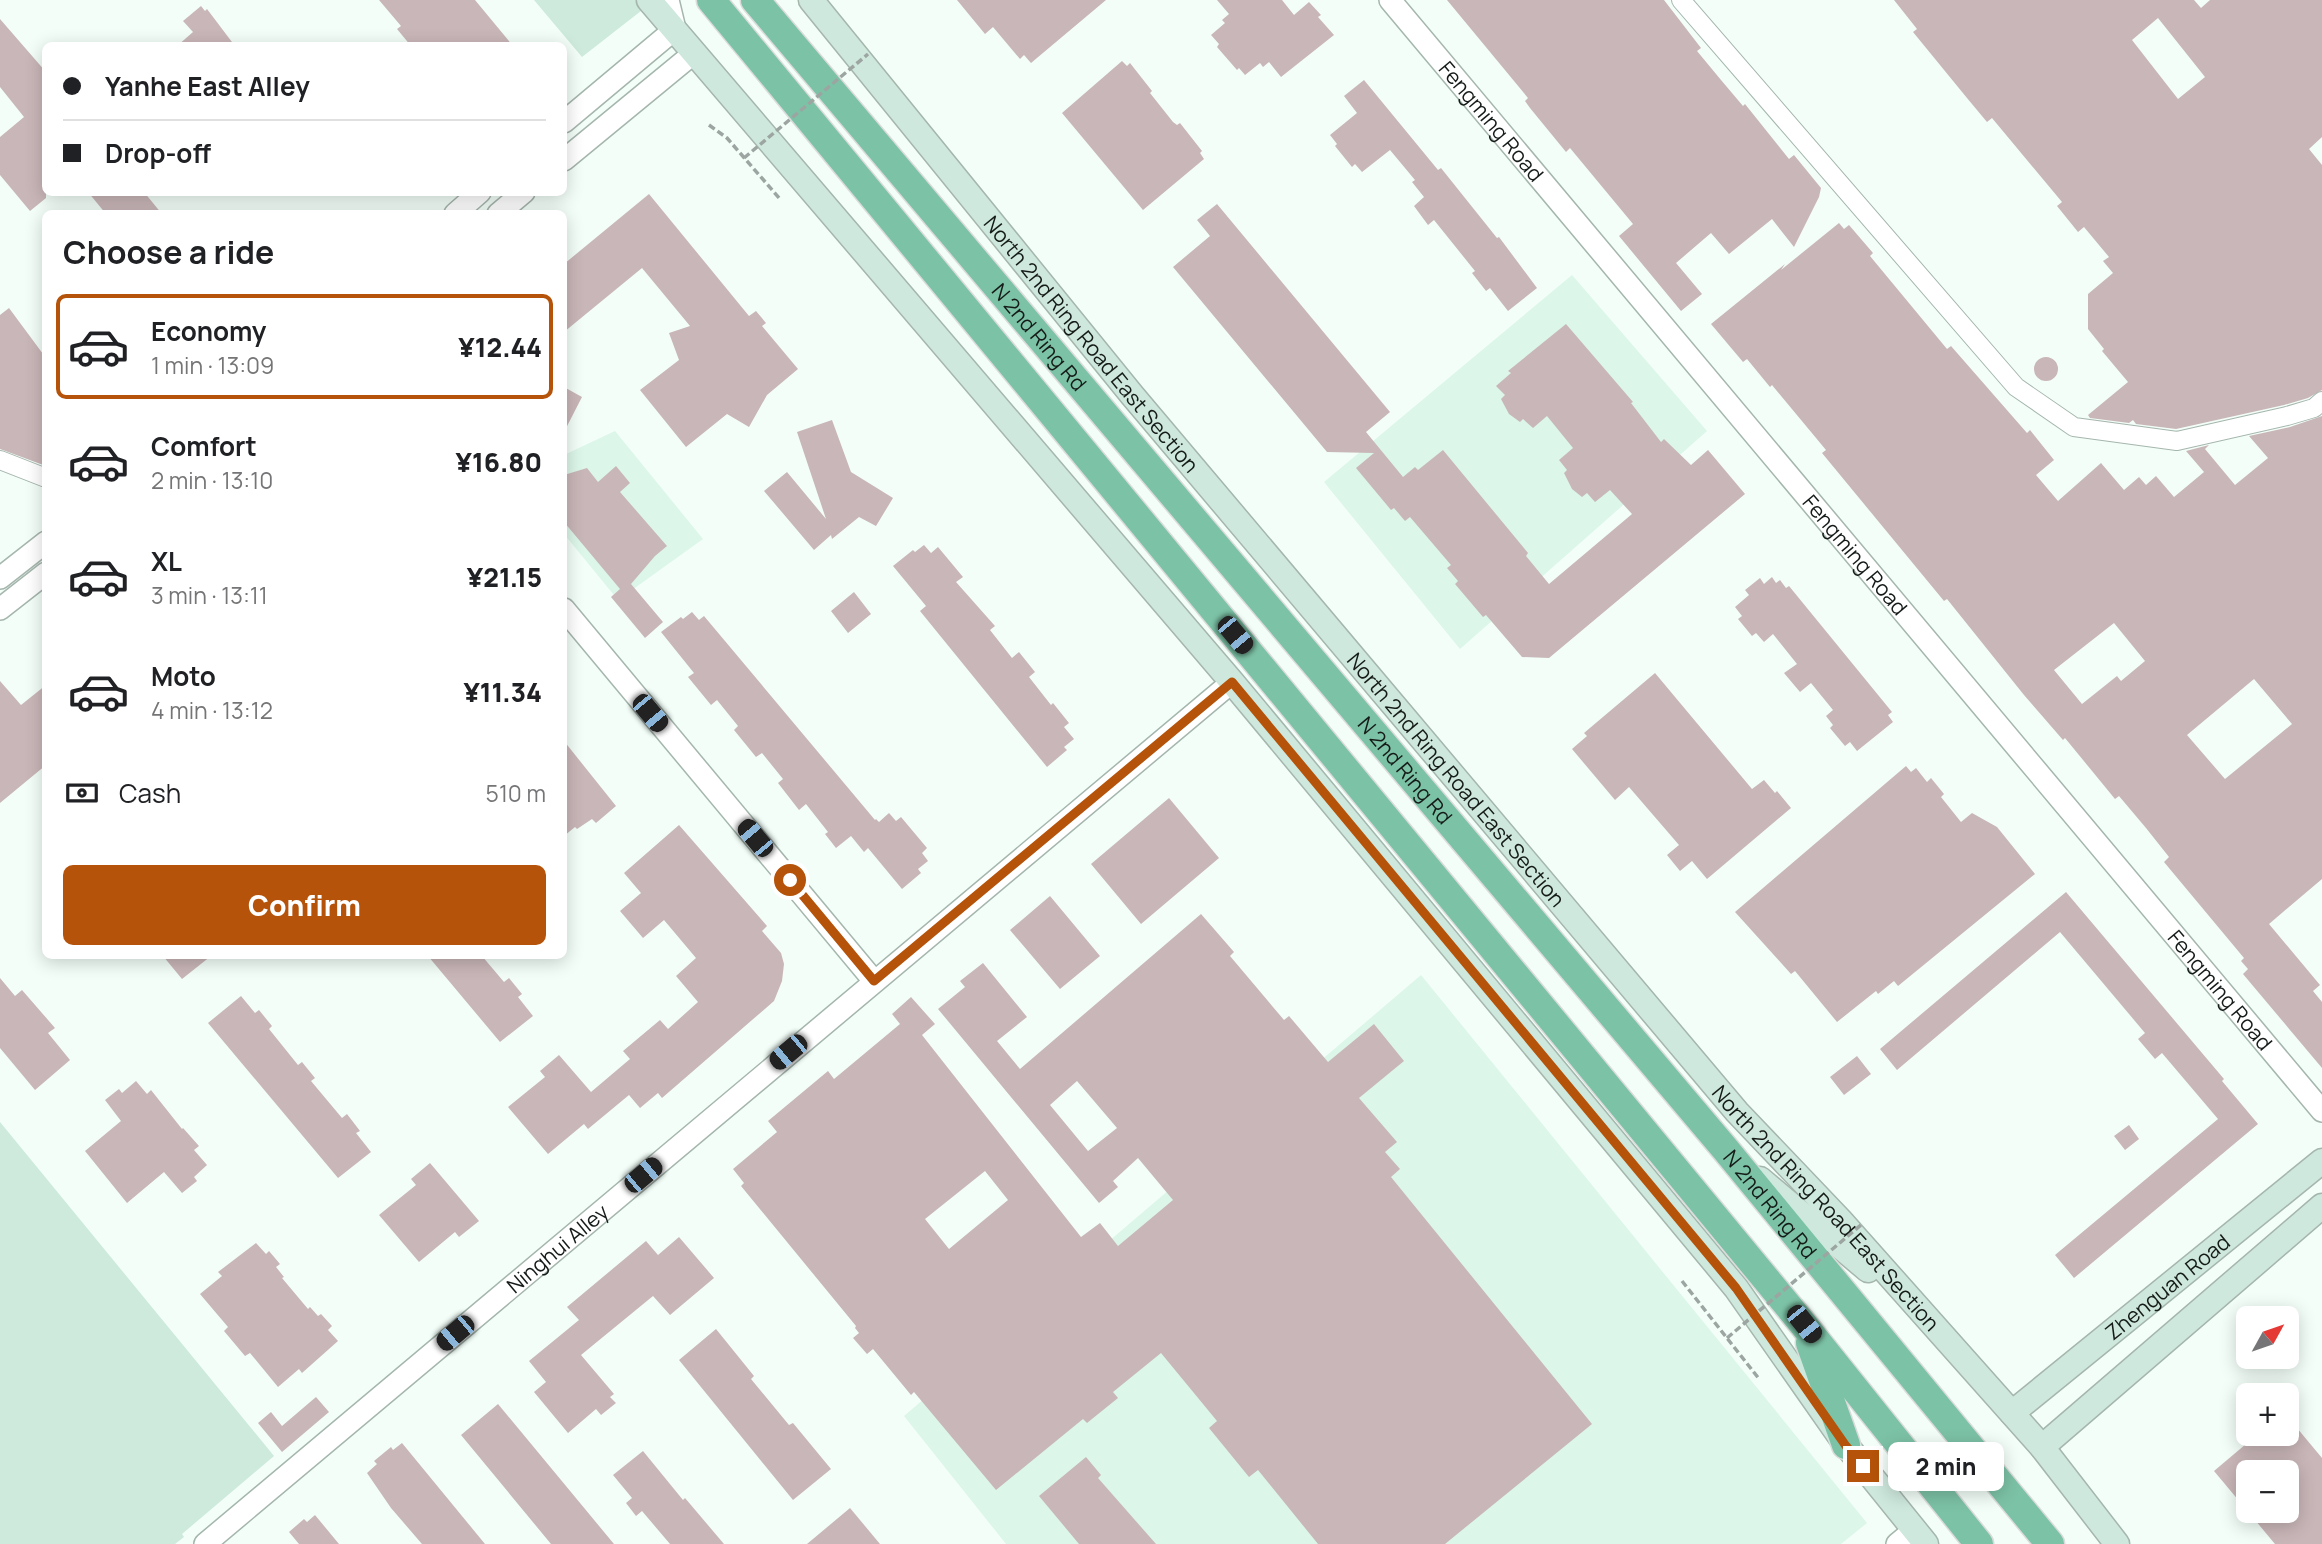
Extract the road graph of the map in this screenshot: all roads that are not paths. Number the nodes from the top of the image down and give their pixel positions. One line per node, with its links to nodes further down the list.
1 (649, 0): 9 (main road)
2 (668, 0): 9 (street)
3 (697, 0): 10 (highway)
4 (711, 0): 10 (highway, N 2nd Ring Rd)
5 (755, 0): 29 (highway, N 2nd Ring Rd)
6 (811, 0): 32 (main road, North 2nd Ring Road East Section)
7 (1390, 0): 28 (street, Fengming Road)
8 (1681, 0): 18 (street)
9 (675, 29): 11 (main road); 12 (street)
10 (744, 38): 33 (highway, N 2nd Ring Rd)
11 (694, 53): 13 (street); 26 (main road)
12 (567, 119)
13 (567, 158)
14 (475, 196): 16 (street)
15 (519, 196): 17 (street)
16 (460, 210)
17 (503, 210)
18 (2322, 401)
19 (0, 460): 20 (street)
20 (42, 476)
21 (42, 545): 23 (street)
22 (42, 576): 24 (street)
23 (0, 578)
24 (0, 609)
25 (567, 613): 27 (street)
26 (1232, 682): 27 (street, Ninghui Alley); 35 (main road)
27 (874, 981): 39 (street, Ninghui Alley)
28 (2322, 1111)
29 (1726, 1150): 32 (main road); 41 (highway, N 2nd Ring Rd)
30 (2322, 1161): 34 (main road, Zhenguan Road)
31 (2322, 1206): 36 (main road, Zhenguan Road)
32 (1930, 1323): 34 (main road, North 2nd Ring Road East Section)
33 (1804, 1324): 35 (highway); 40 (highway, N 2nd Ring Rd)
34 (2012, 1413): 36 (main road, North 2nd Ring Road East Section)
35 (1846, 1446): 37 (main road)
36 (2042, 1447): 38 (main road, North 2nd Ring Road East Section)
37 (1912, 1539)
38 (2115, 1542)
39 (205, 1544)
40 (1979, 1544)
41 (2050, 1544)

